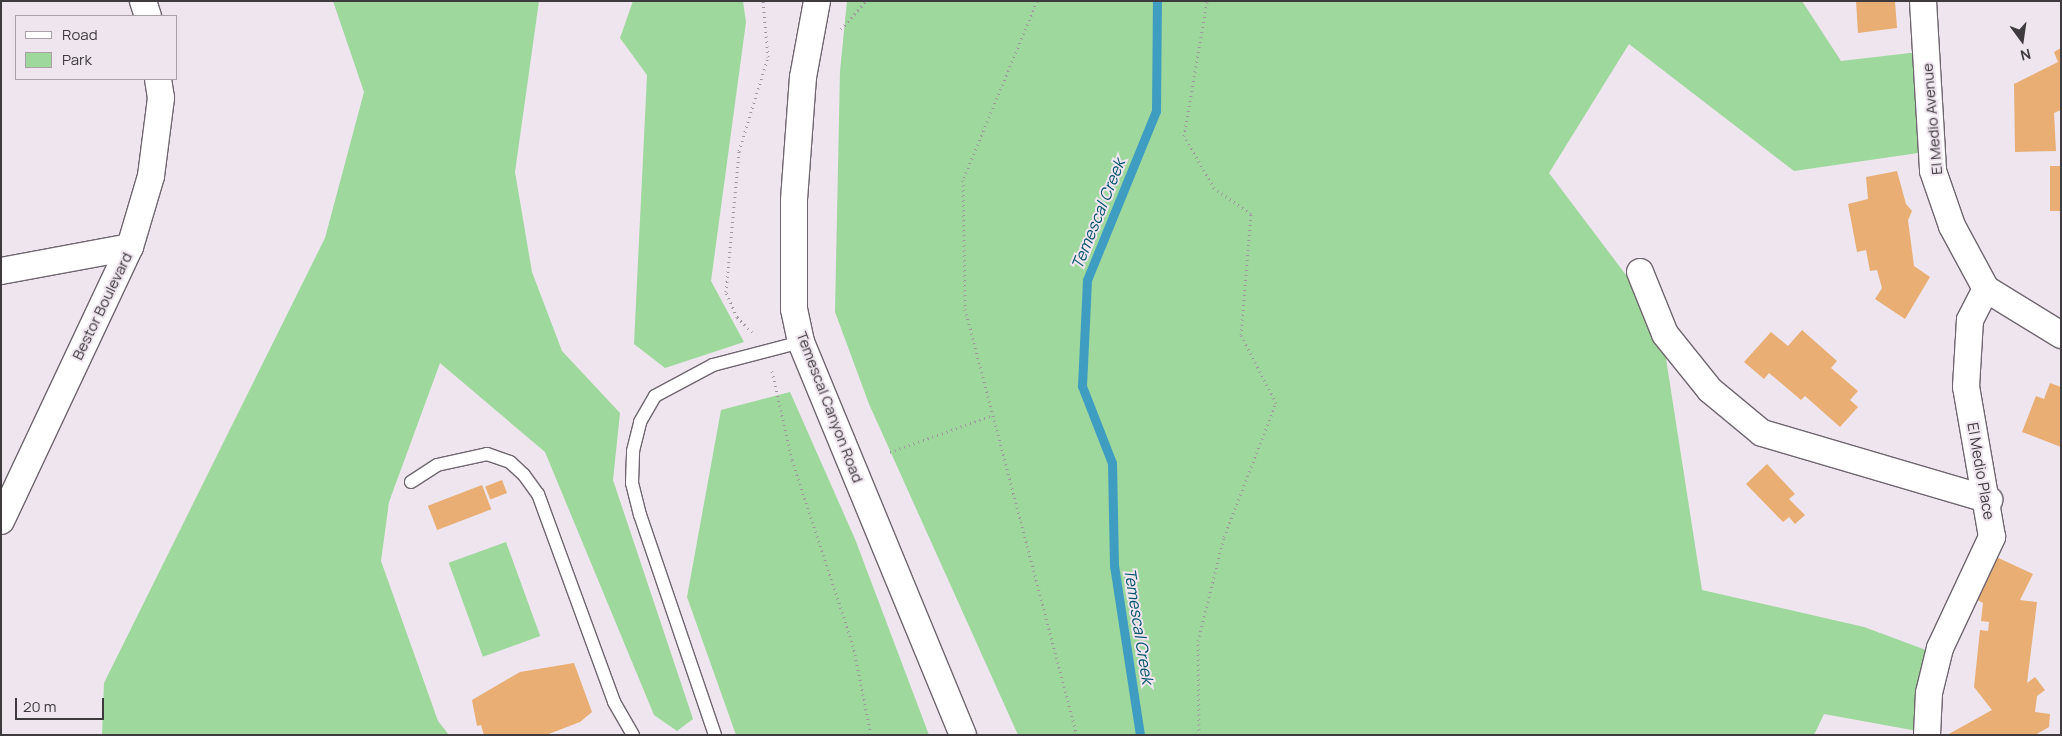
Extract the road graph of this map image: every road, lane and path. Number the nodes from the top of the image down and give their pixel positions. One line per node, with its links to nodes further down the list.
1 (143, 1): 7 (street)
2 (763, 1): 14 (path)
3 (817, 1): 15 (street, Temescal Canyon Road)
4 (1037, 1): 17 (path)
5 (1207, 1): 27 (path)
6 (1923, 1): 12 (street, El Medio Avenue)
7 (148, 15)
8 (158, 80): 9 (street, Bestor Boulevard)
9 (130, 247): 10 (street); 21 (street, Bestor Boulevard)
10 (1, 271)
11 (1640, 272): 20 (street)
12 (1986, 289): 13 (street); 20 (street, El Medio Place)
13 (2061, 335)
14 (758, 337)
15 (801, 342): 23 (lane); 25 (street, Temescal Canyon Road)
16 (771, 368): 24 (path)
17 (993, 415): 18 (path); 26 (path)
18 (890, 452)
19 (411, 482): 22 (lane)
20 (1989, 500): 28 (street, El Medio Place)
21 (1, 521)
22 (633, 735)
23 (715, 735)
24 (871, 735)
25 (963, 735)
26 (1077, 735)
27 (1199, 735)
28 (1927, 735)

